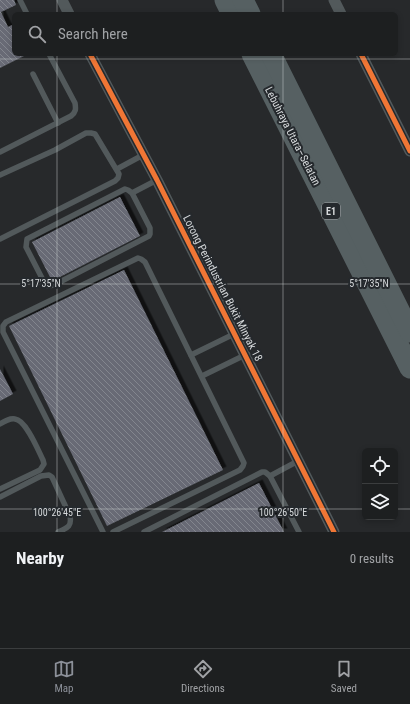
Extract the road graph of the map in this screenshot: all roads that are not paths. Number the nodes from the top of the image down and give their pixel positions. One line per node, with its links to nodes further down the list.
1 (20, 0): 6 (lane)
2 (62, 0): 7 (street)
3 (225, 0): 8 (highway)
4 (243, 0): 9 (highway)
5 (334, 0): 10 (street)
6 (26, 12)
7 (68, 12)
8 (231, 12)
9 (249, 12)
10 (340, 12)
11 (50, 56): 17 (lane)
12 (91, 56): 20 (street, Lorong Perindustrian Bukit Minyak 18)
13 (253, 56): 30 (highway, Lebuhraya Utara–Selatan / E1)
14 (271, 56): 26 (highway, Lebuhraya Utara–Selatan / E1)
15 (362, 56): 18 (street)
16 (33, 74): 17 (lane)
17 (58, 123): 19 (lane)
18 (410, 151)
19 (0, 152)
20 (143, 154): 21 (lane); 23 (street, Lorong Perindustrian Bukit Minyak 18)
21 (116, 169): 22 (lane); 25 (lane)
22 (0, 175)
23 (157, 180): 24 (lane); 27 (street, Lorong Perindustrian Bukit Minyak 18)
24 (132, 193): 24 (lane)
25 (0, 239)
26 (410, 332)
27 (234, 334): 28 (lane); 29 (street, Lorong Perindustrian Bukit Minyak 18)
28 (191, 355): 31 (lane); 38 (lane)
29 (245, 355): 31 (lane); 33 (street, Lorong Perindustrian Bukit Minyak 18)
30 (410, 368)
31 (202, 376): 39 (lane)
32 (0, 424): 35 (lane)
33 (298, 461): 34 (lane); 42 (street, Lorong Perindustrian Bukit Minyak 18)
34 (270, 476): 40 (lane); 41 (lane)
35 (0, 489)
36 (0, 497): 37 (lane)
37 (58, 532)
38 (103, 532)
39 (113, 532)
40 (144, 532)
41 (299, 532)
42 (334, 532)

